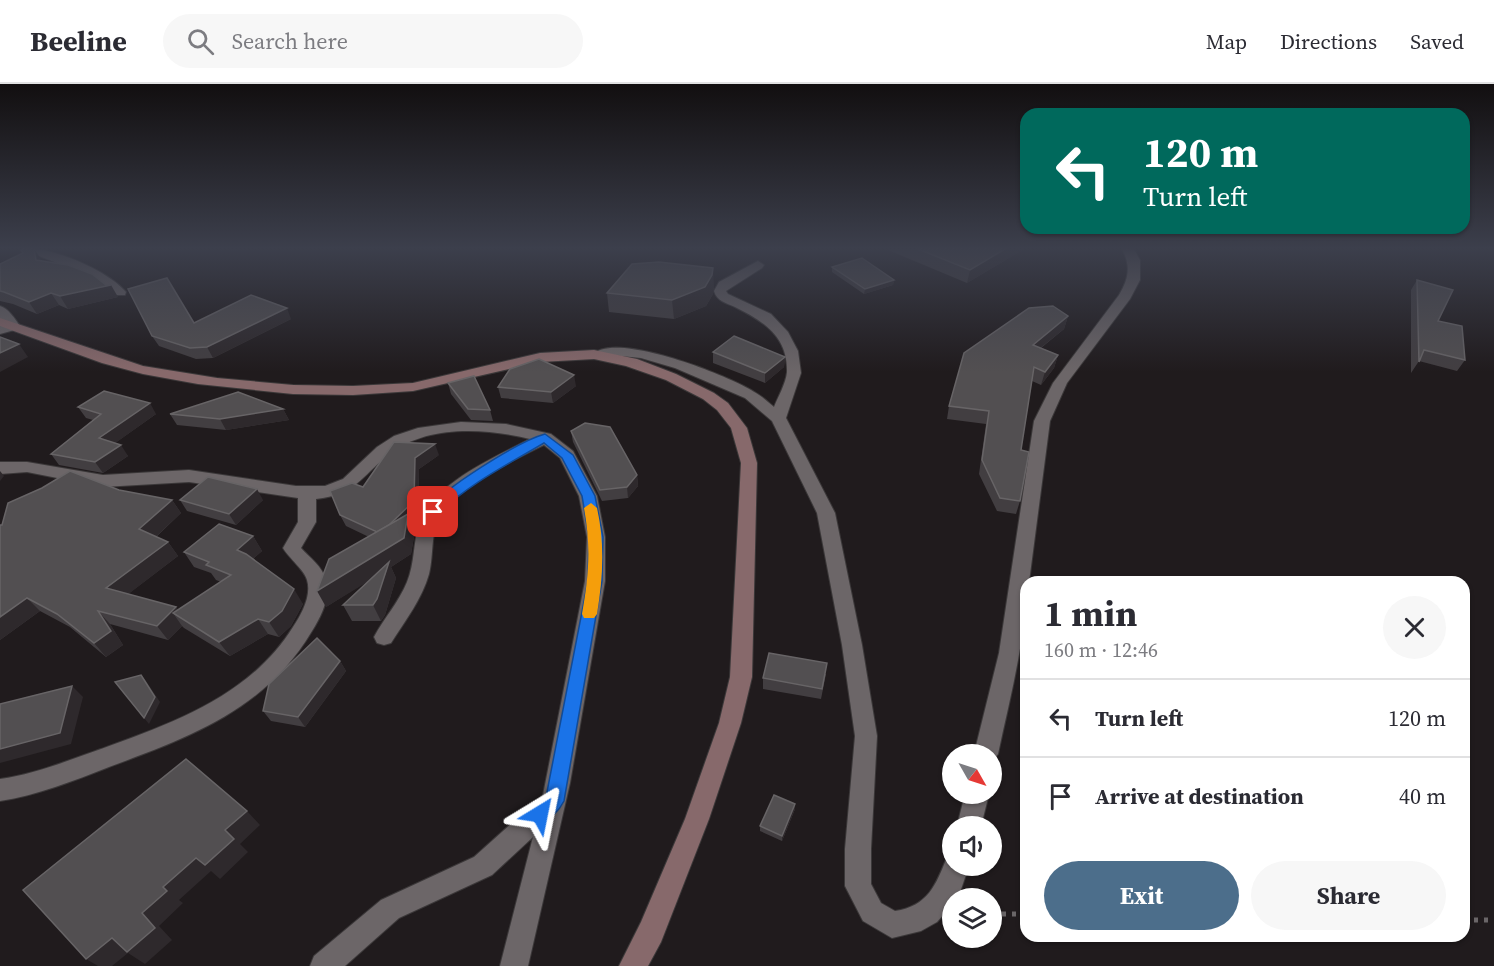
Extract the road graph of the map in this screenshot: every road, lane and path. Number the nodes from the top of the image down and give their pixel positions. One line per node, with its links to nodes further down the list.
1 (117, 290): 4 (street)
2 (721, 290): 8 (street)
3 (1128, 290): 13 (street)
4 (120, 292)
5 (0, 310): 6 (street)
6 (4, 326): 7 (main road)
7 (599, 355): 8 (street); 23 (main road)
8 (778, 418): 16 (street)
9 (545, 438): 11 (street); 12 (street); 15 (street)
10 (0, 468): 11 (street)
11 (307, 492): 14 (street)
12 (384, 637)
13 (988, 744)
14 (0, 790)
15 (554, 801): 21 (street); 22 (street)
16 (953, 876)
17 (1002, 914): 18 (path)
18 (1020, 914)
19 (1470, 920): 20 (path)
20 (1494, 920)
21 (324, 966)
22 (514, 966)
23 (633, 966)

